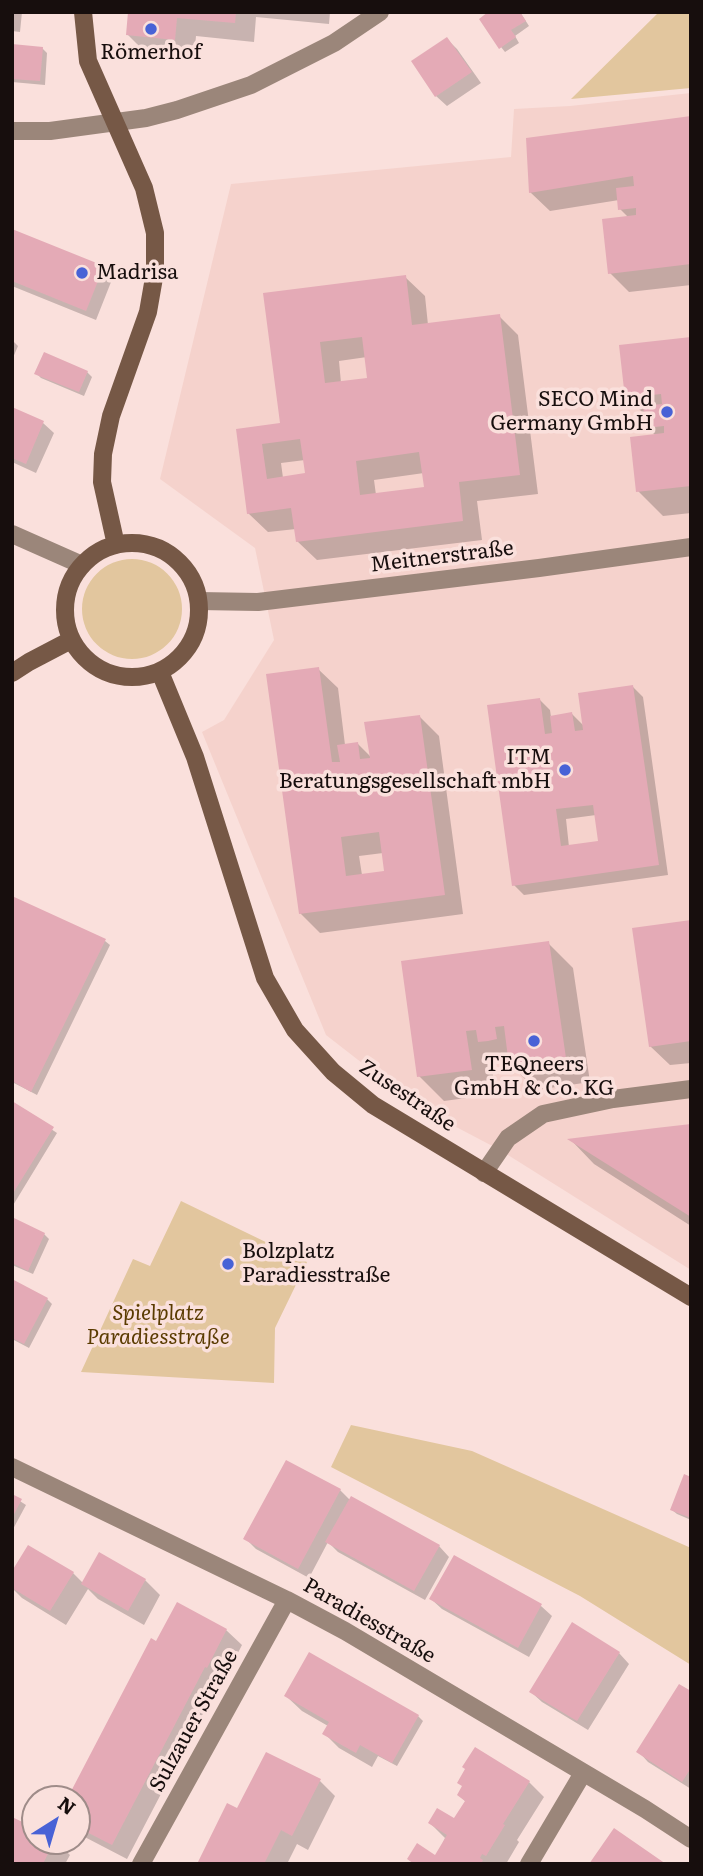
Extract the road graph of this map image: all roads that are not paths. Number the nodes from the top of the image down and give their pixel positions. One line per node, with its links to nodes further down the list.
1 (83, 12): 3 (street)
2 (380, 12): 3 (street)
3 (114, 121): 4 (street); 6 (street)
4 (12, 131)
5 (12, 534): 8 (street)
6 (116, 545): 8 (street); 9 (street)
7 (691, 547): 9 (street, Meitnerstraße)
8 (82, 565): 10 (street)
9 (199, 601): 11 (street)
10 (71, 640): 11 (street); 12 (street)
11 (160, 672): 14 (street, Zusestraße)
12 (12, 673)
13 (691, 1089): 14 (street)
14 (484, 1173): 15 (street, Zusestraße)
15 (691, 1297)
16 (12, 1467): 17 (street, Paradiesstraße)
17 (287, 1600): 18 (street, Paradiesstraße); 20 (street, Sulzauer Straße)
18 (583, 1773): 19 (street, Paradiesstraße); 21 (street)
19 (691, 1839)
20 (141, 1864)
21 (529, 1864)

